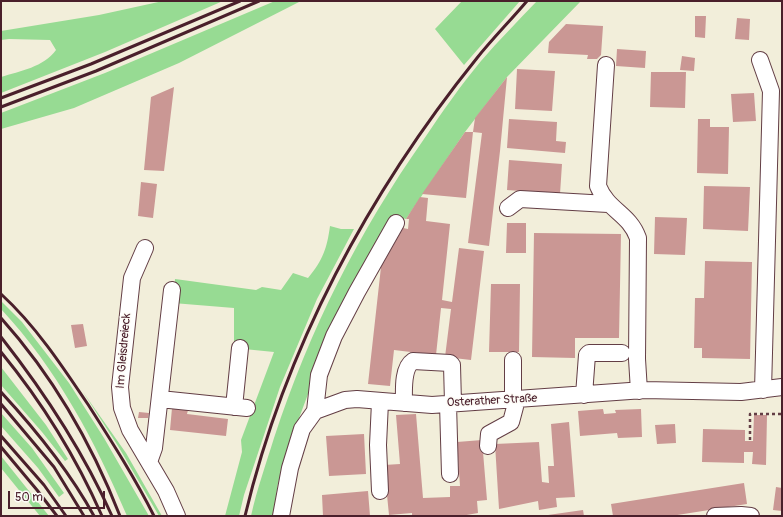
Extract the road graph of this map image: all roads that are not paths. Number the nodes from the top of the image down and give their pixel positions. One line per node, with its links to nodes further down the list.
1 (760, 60): 12 (street)
2 (606, 65): 3 (street)
3 (608, 204): 4 (street); 13 (street)
4 (508, 208)
5 (396, 223): 20 (street)
6 (145, 248): 22 (street, Im Gleisdreieck)
7 (172, 290): 15 (street)
8 (240, 348): 15 (street)
9 (622, 353): 14 (street)
10 (513, 360): 16 (street)
11 (782, 387): 12 (street, Osterather Straße)
12 (763, 390): 13 (street, Osterather Straße)
13 (639, 391): 14 (street, Osterather Straße)
14 (584, 395): 16 (street, Osterather Straße)
15 (160, 399): 22 (street)
16 (513, 400): 19 (street, Osterather Straße); 21 (street)
17 (380, 402): 18 (street, Osterather Straße); 20 (street, Osterather Straße); 24 (street)
18 (404, 403): 19 (street, Osterather Straße); 19 (street)
19 (451, 404): 23 (street)
20 (315, 411): 26 (street)
21 (488, 446)
22 (149, 462): 25 (street, Im Gleisdreieck)
23 (450, 474)
24 (380, 491)
25 (177, 516)
26 (282, 516)
27 (715, 516): 28 (street)
28 (751, 516)

